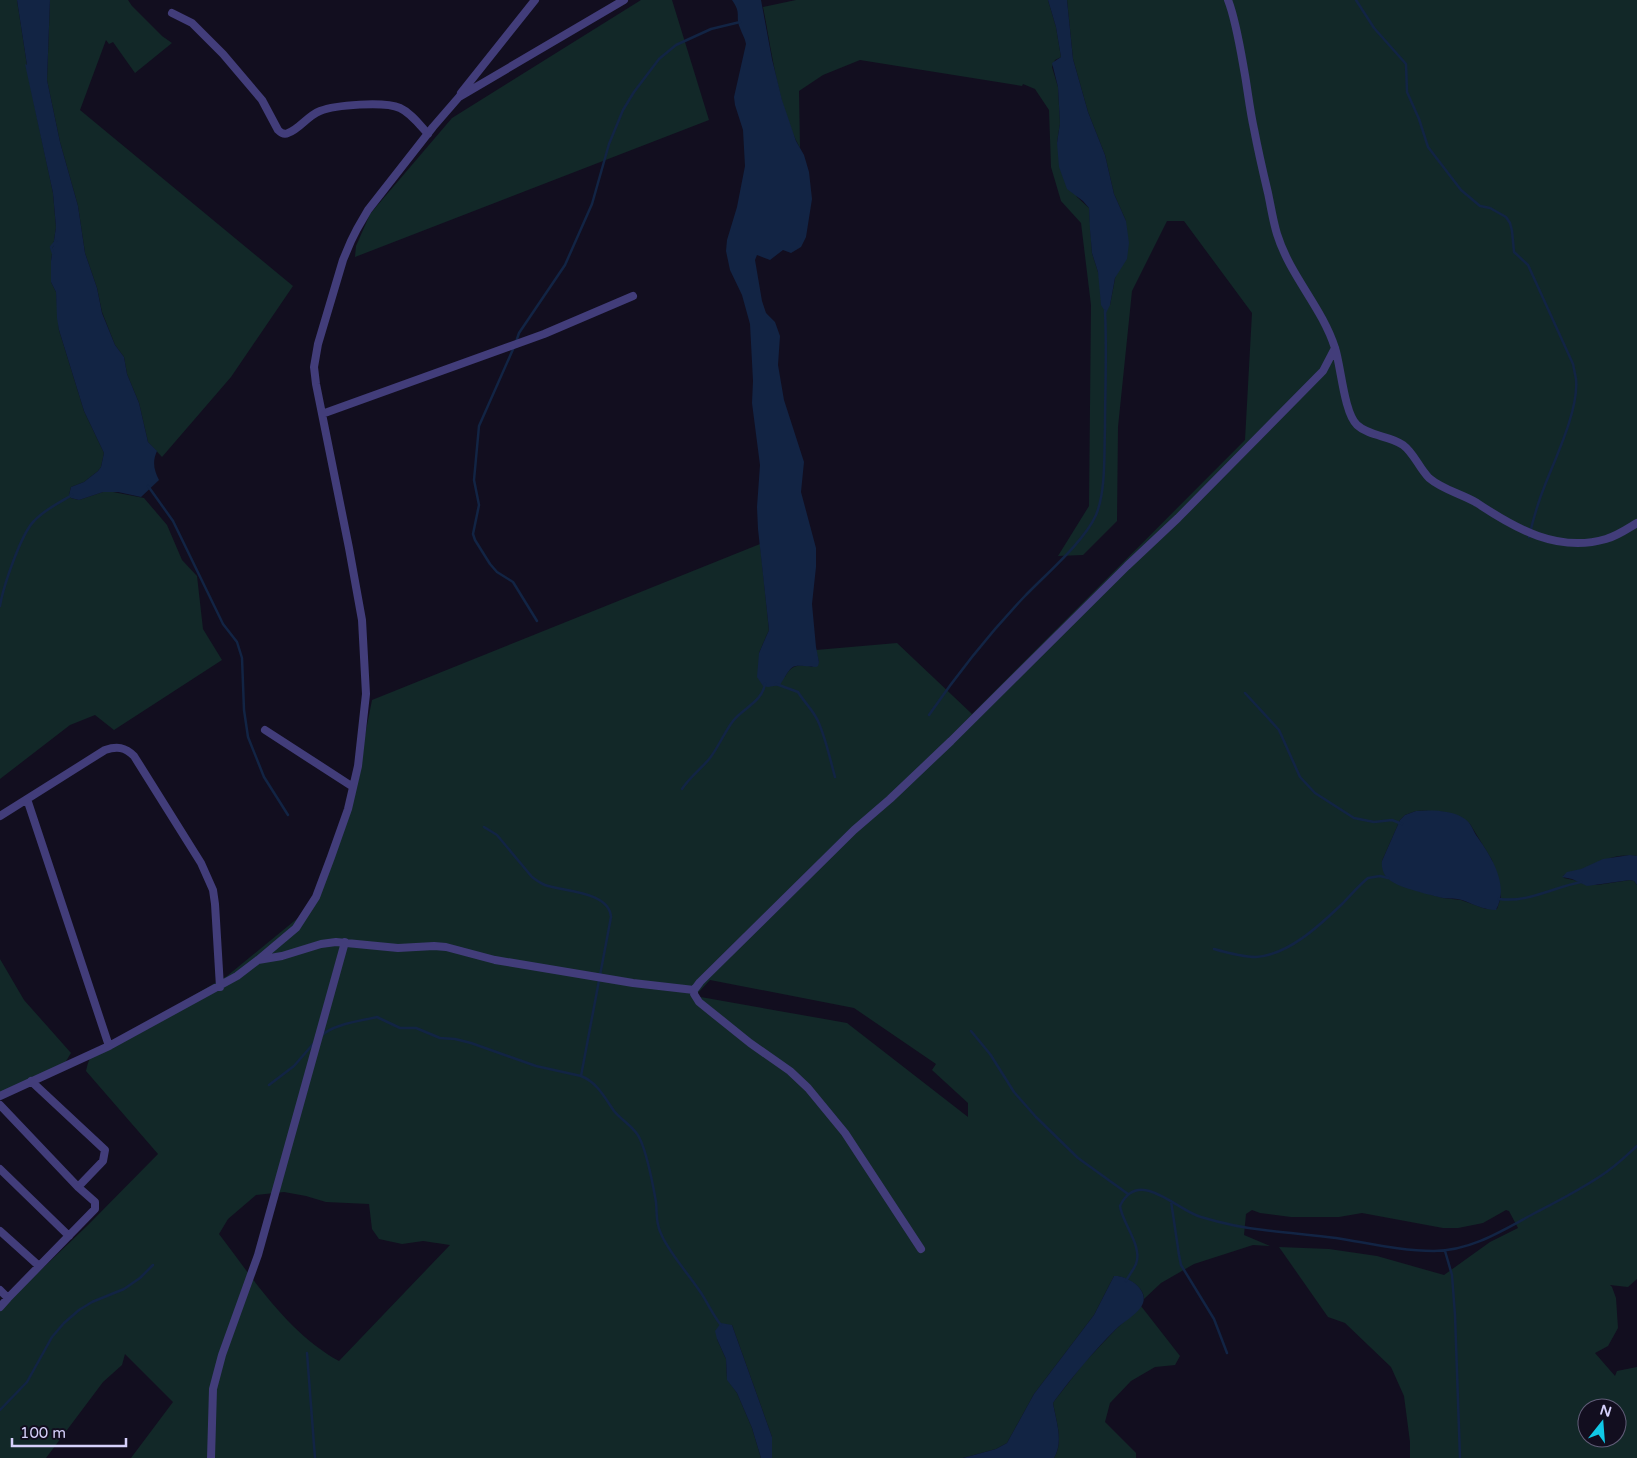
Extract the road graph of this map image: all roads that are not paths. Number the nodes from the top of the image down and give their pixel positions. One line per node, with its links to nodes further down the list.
1 (535, 0): 5 (street)
2 (624, 0): 5 (street)
3 (1228, 0): 8 (street)
4 (172, 13): 6 (street)
5 (459, 97): 6 (street)
6 (428, 134): 9 (street)
7 (633, 296): 9 (street)
8 (1335, 348): 10 (street); 18 (street)
9 (322, 414): 12 (street)
10 (1637, 523)
11 (265, 730): 12 (street)
12 (353, 786): 16 (street)
13 (27, 799): 14 (street); 17 (street); 19 (street)
14 (0, 816)
15 (344, 942): 16 (street); 18 (street); 32 (street)
16 (258, 960): 17 (street)
17 (220, 987): 19 (street)
18 (694, 990): 27 (street)
19 (109, 1046): 20 (street)
20 (31, 1081): 21 (street); 24 (street)
21 (0, 1096)
22 (0, 1105): 24 (street)
23 (0, 1169): 26 (street)
24 (78, 1186): 26 (street)
25 (0, 1230): 28 (street)
26 (69, 1236): 28 (street)
27 (921, 1249)
28 (39, 1266): 30 (street)
29 (0, 1290): 30 (street)
30 (8, 1298): 31 (street)
31 (0, 1307)
32 (212, 1458)

